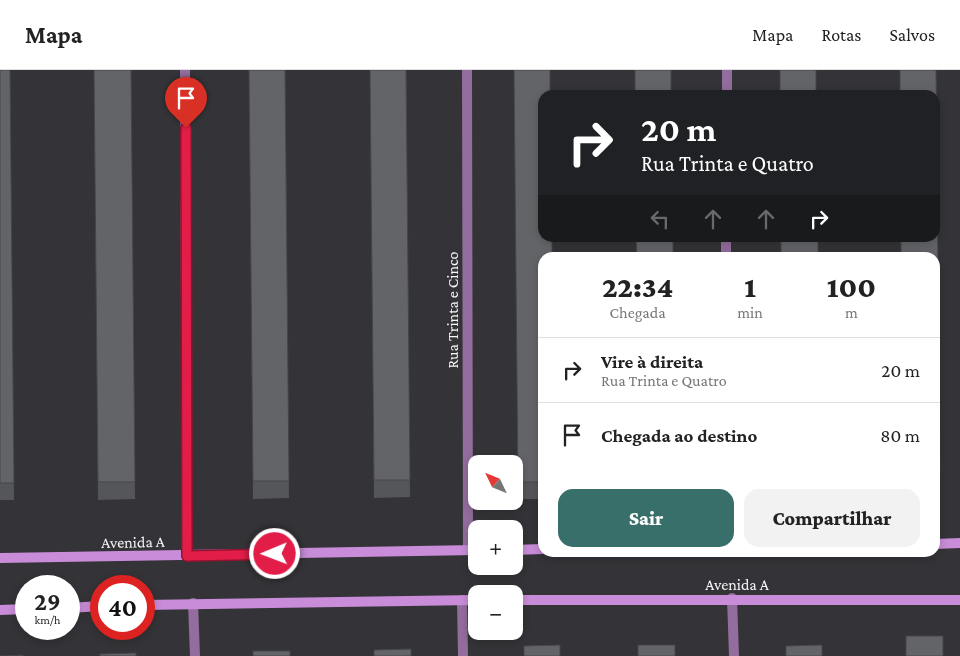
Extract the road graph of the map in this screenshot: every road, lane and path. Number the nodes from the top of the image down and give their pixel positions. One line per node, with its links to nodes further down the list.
1 (185, 70): 11 (street)
2 (467, 70): 5 (street, Rua Trinta e Cinco)
3 (727, 70): 4 (street)
4 (727, 90)
5 (472, 520)
6 (960, 543): 7 (street)
7 (940, 544)
8 (468, 550): 11 (street, Avenida A)
9 (523, 550): 10 (street)
10 (538, 550)
11 (187, 556): 12 (street, Avenida A)
12 (0, 558)
13 (732, 598): 16 (street, Avenida A); 17 (street, Avenida A); 24 (street)
14 (462, 600): 15 (street); 18 (street); 23 (street)
15 (468, 600)
16 (523, 600)
17 (960, 600)
18 (193, 603): 19 (street); 22 (street)
19 (155, 605)
20 (15, 609): 21 (street)
21 (0, 610)
22 (195, 656)
23 (463, 656)
24 (734, 656)

